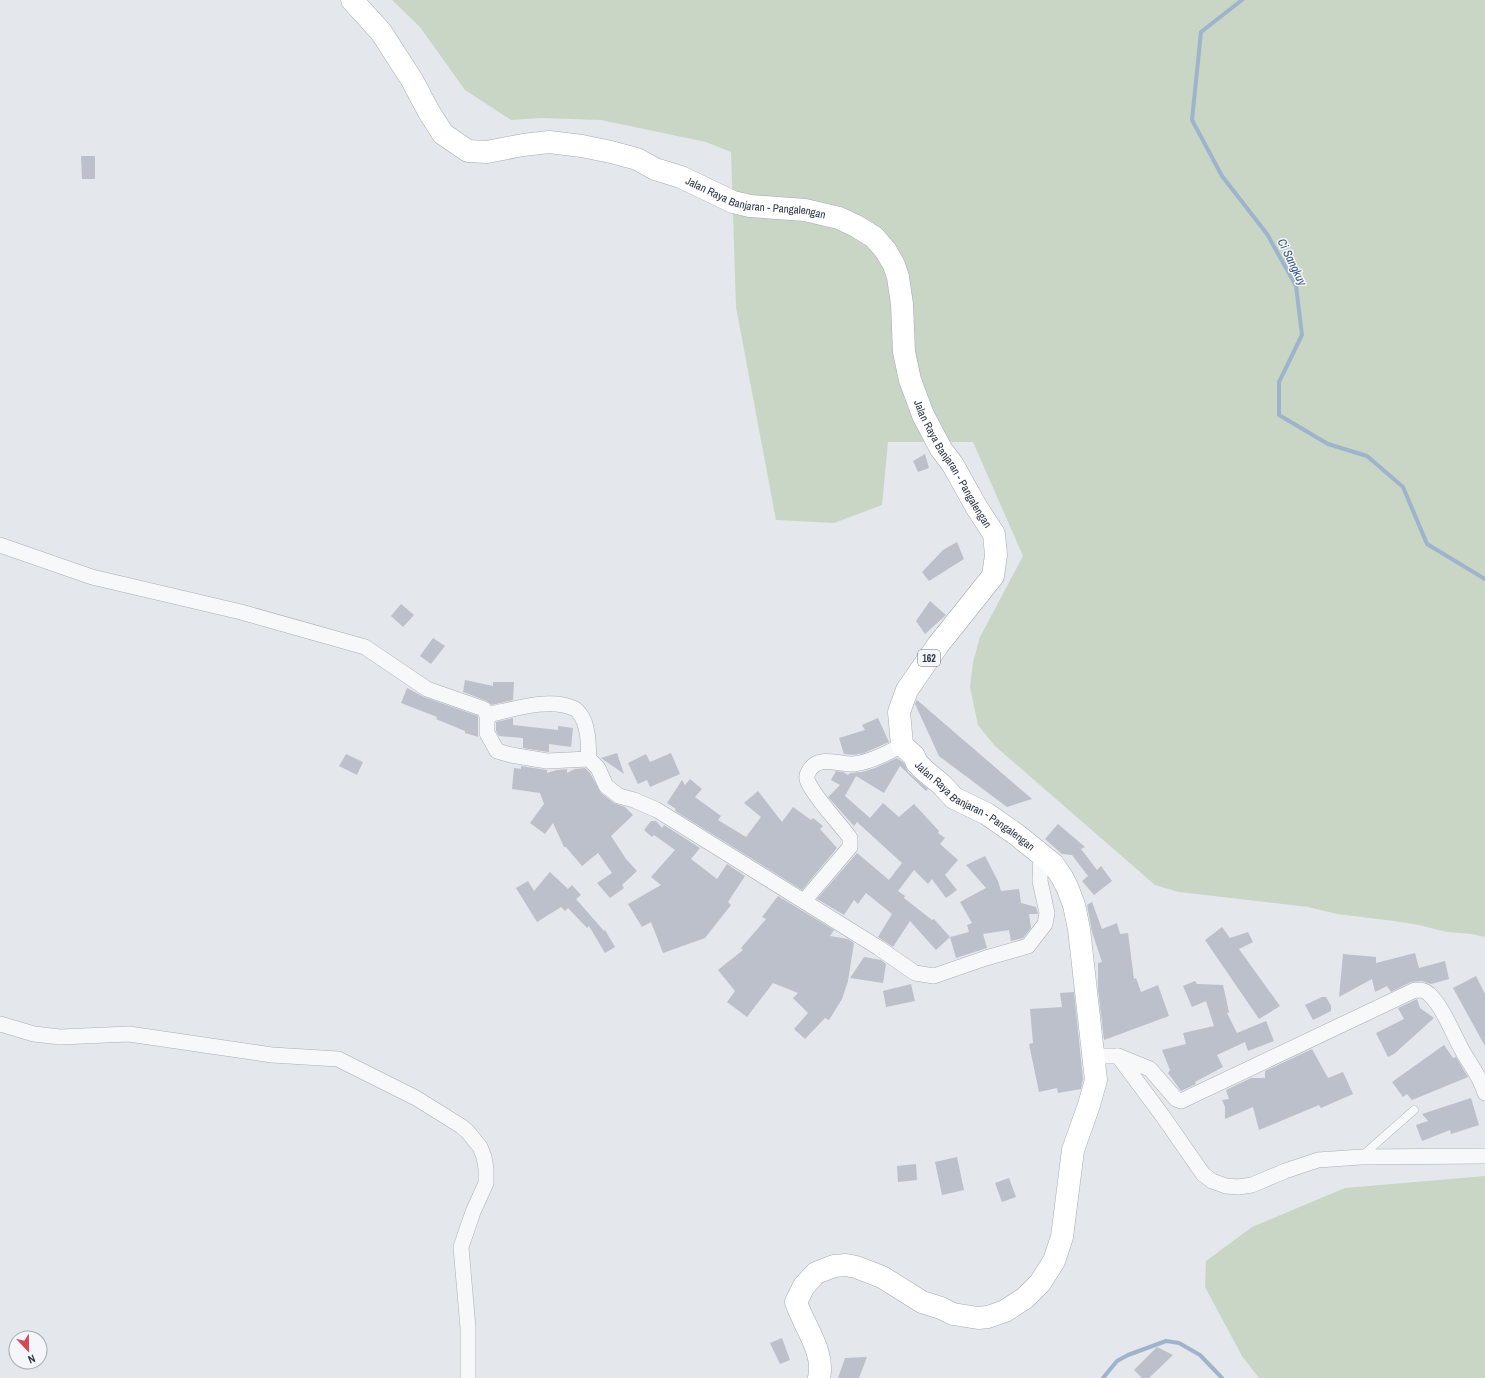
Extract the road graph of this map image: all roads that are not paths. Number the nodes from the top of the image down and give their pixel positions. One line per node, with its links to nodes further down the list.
1 (352, 0): 4 (main road, Jalan Raya Banjaran - Pangalengan / 162)
2 (0, 545): 3 (street)
3 (487, 715): 5 (street); 5 (street)
4 (902, 745): 6 (main road, Jalan Raya Banjaran - Pangalengan); 7 (street)
5 (589, 759): 7 (street)
6 (1041, 853): 7 (street); 9 (main road, Jalan Raya Banjaran - Pangalengan)
7 (804, 901)
8 (0, 1024): 15 (street)
9 (1093, 1056): 10 (street); 16 (main road, Jalan Raya Banjaran - Pangalengan)
10 (1118, 1056): 11 (street); 14 (street)
11 (1485, 1091)
12 (1414, 1110): 14 (lane)
13 (1485, 1156): 14 (street)
14 (1361, 1157)
15 (468, 1378)
16 (819, 1378)

